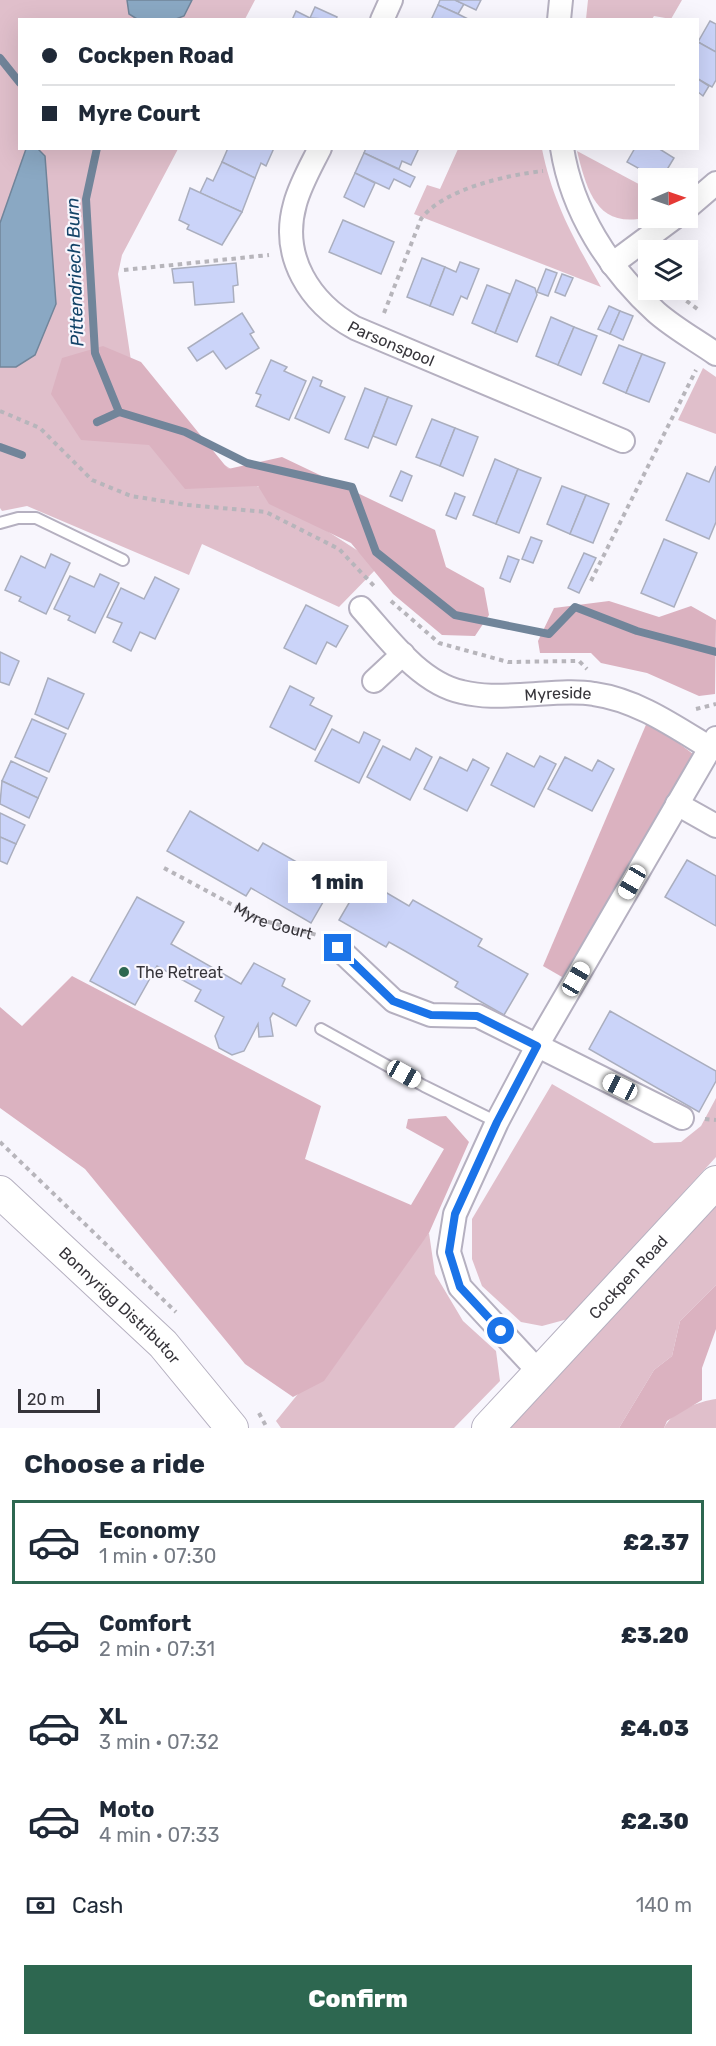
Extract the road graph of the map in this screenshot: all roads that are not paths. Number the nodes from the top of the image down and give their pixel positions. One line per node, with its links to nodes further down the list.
1 (392, 0): 3 (street)
2 (561, 0): 4 (street)
3 (383, 18)
4 (559, 18)
5 (319, 150): 12 (street, Parsonspool)
6 (563, 159): 10 (street)
7 (716, 183): 8 (street)
8 (698, 199)
9 (661, 228): 10 (street)
10 (612, 264): 11 (street)
11 (712, 351)
12 (623, 441)
13 (0, 523): 14 (lane)
14 (123, 560)
15 (361, 608): 16 (street, Myreside)
16 (403, 654): 17 (street); 18 (street, Myreside)
17 (374, 681)
18 (713, 743): 19 (street)
19 (677, 804): 20 (street); 23 (street)
20 (716, 826)
21 (338, 948): 23 (street)
22 (321, 1029): 25 (lane)
23 (537, 1046): 24 (street); 25 (street)
24 (682, 1118)
25 (497, 1122): 28 (street)
26 (716, 1182): 28 (main road, Cockpen Road)
27 (0, 1192): 29 (main road, Bonnyrigg Distributor)
28 (539, 1372): 30 (main road, Cockpen Road)
29 (232, 1428)
30 (488, 1428)

